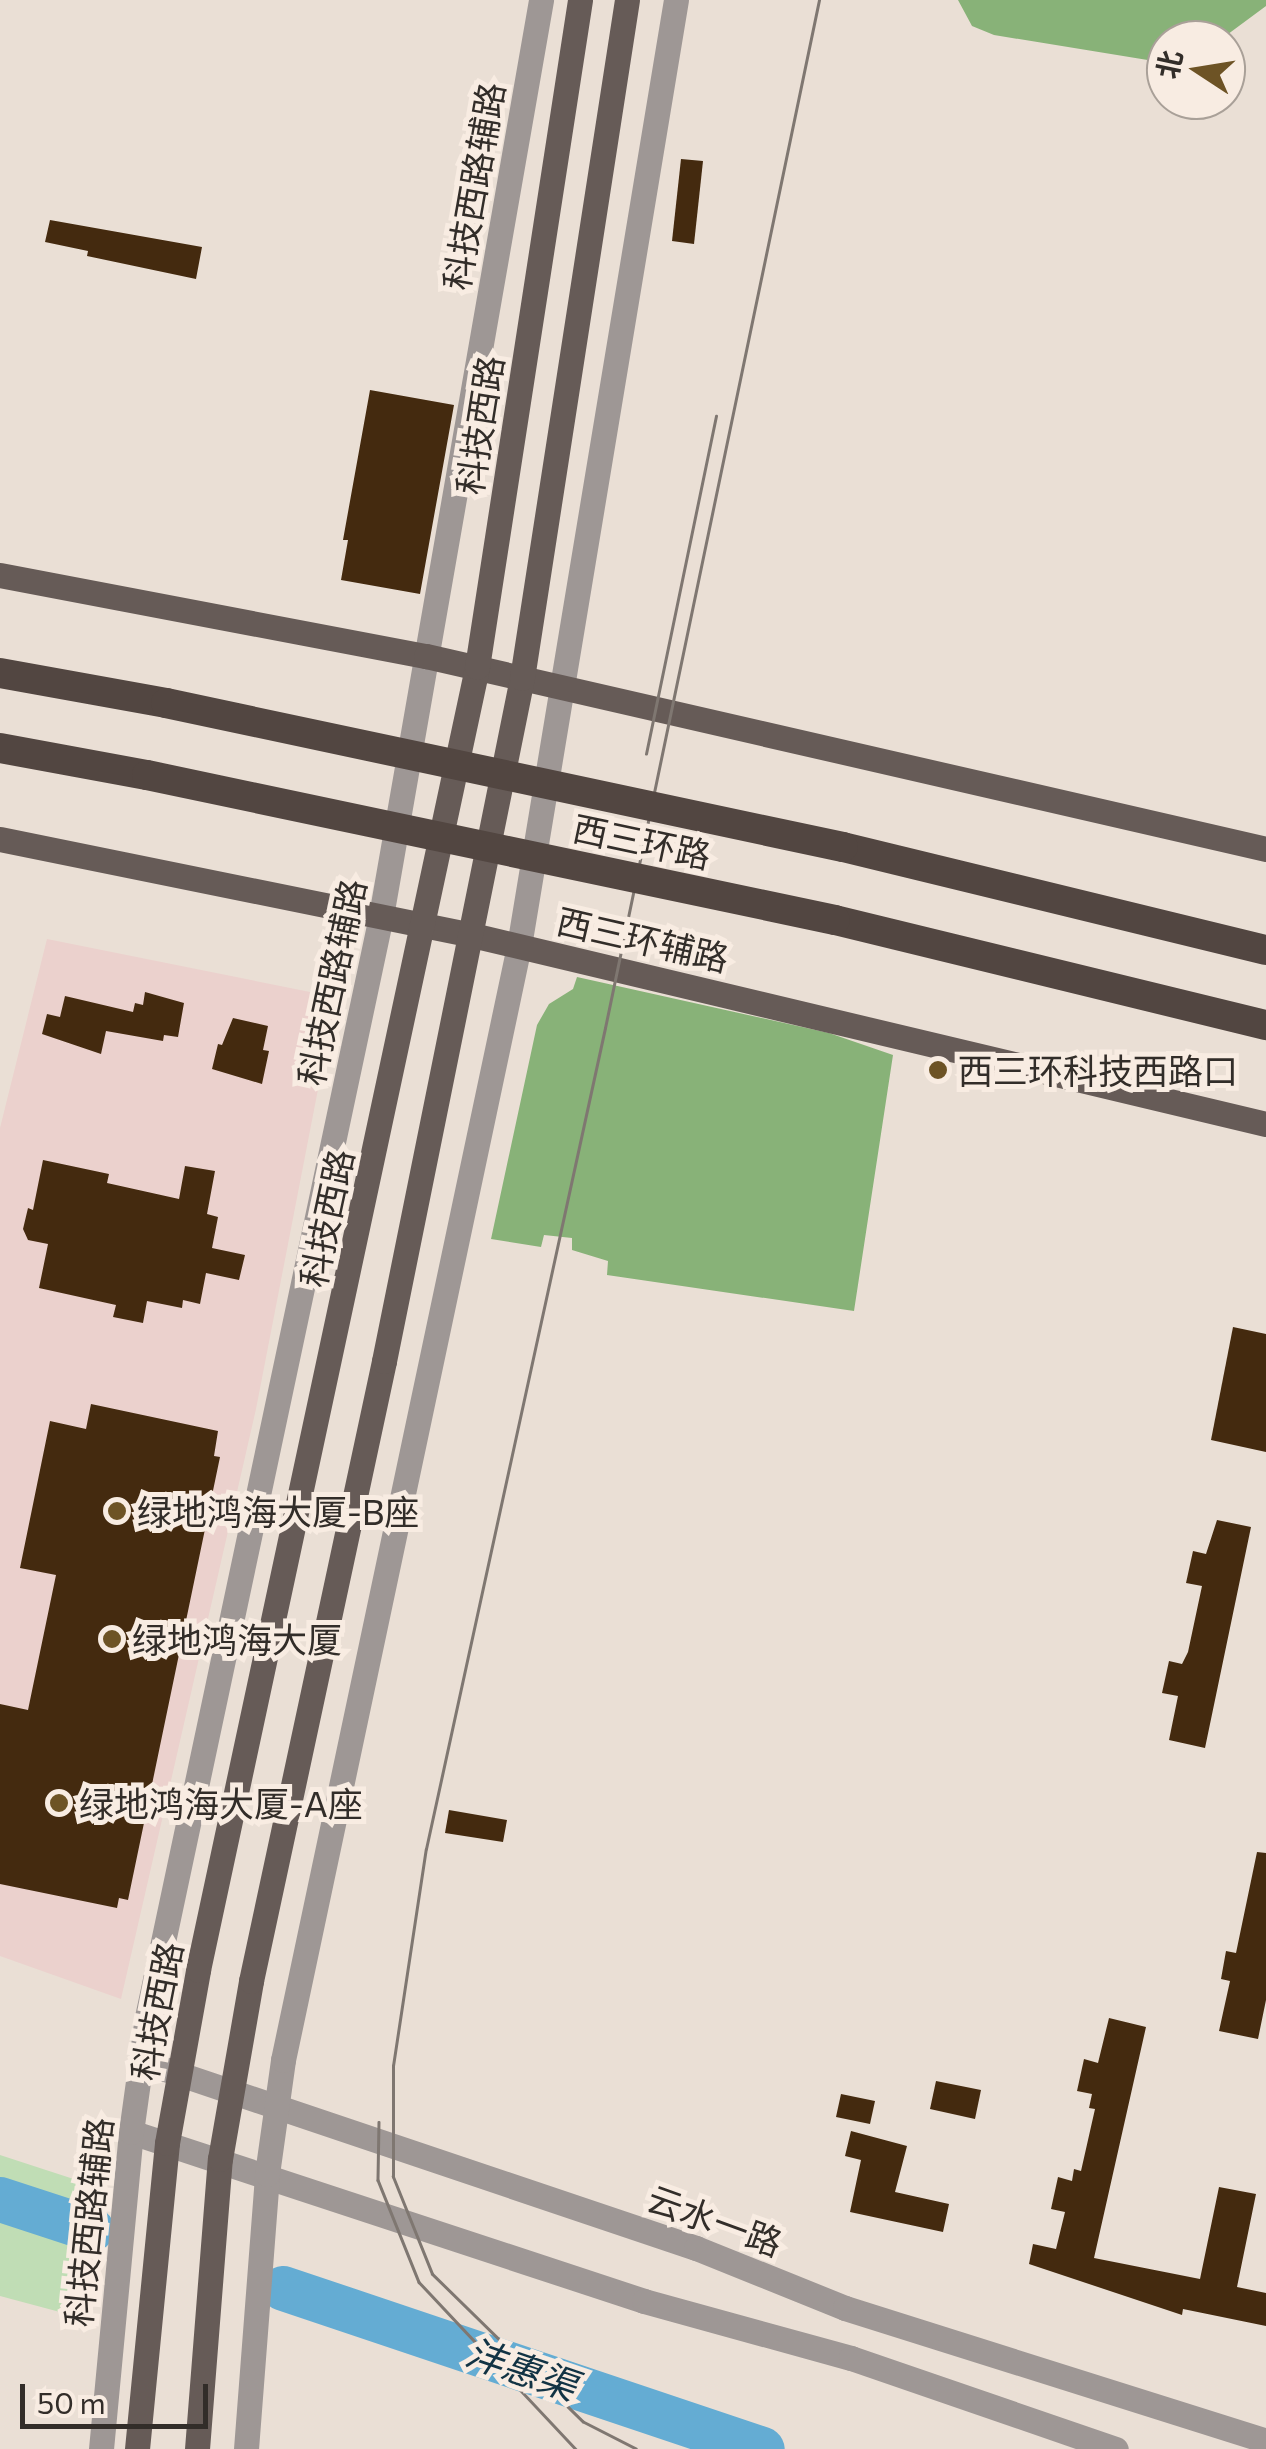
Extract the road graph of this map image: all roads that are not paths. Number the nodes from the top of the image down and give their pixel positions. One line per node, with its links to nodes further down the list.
1 (542, 0): 6 (street, 科技西路辅路)
2 (580, 0): 7 (main road, 科技西路)
3 (627, 0): 9 (main road)
4 (676, 0): 10 (street)
5 (0, 575): 6 (main road)
6 (426, 656): 7 (main road); 14 (street, 科技西路辅路)
7 (477, 668): 9 (main road); 15 (main road, 科技西路)
8 (0, 673): 18 (highway, 西三环路, bridge)
9 (522, 678): 10 (main road); 16 (main road)
10 (564, 687): 13 (main road); 17 (street)
11 (0, 748): 19 (highway, 西三环路, bridge)
12 (0, 840): 14 (main road, 西三环辅路)
13 (1266, 850)
14 (382, 916): 15 (main road, 西三环辅路); 21 (street, 科技西路辅路)
15 (422, 924): 16 (main road, 西三环辅路); 22 (main road, 科技西路)
16 (472, 935): 17 (main road, 西三环辅路); 23 (main road)
17 (519, 946): 20 (main road, 西三环辅路); 24 (street)
18 (1266, 950)
19 (1266, 1025)
20 (1266, 1124)
21 (141, 2062): 22 (street, 云水一路); 25 (street, 科技西路辅路)
22 (179, 2074): 23 (street, 云水一路); 26 (main road, 科技西路)
23 (232, 2092): 24 (street, 云水一路); 27 (main road)
24 (276, 2106): 28 (street); 29 (street, 云水一路)
25 (131, 2132): 26 (street); 30 (street, 科技西路辅路)
26 (166, 2143): 27 (street); 31 (main road, 科技西路)
27 (220, 2160): 28 (street); 32 (main road)
28 (267, 2174): 33 (street); 34 (street)
29 (1266, 2442)
30 (101, 2449)
31 (137, 2449)
32 (197, 2449)
33 (246, 2449)
34 (1116, 2449)

